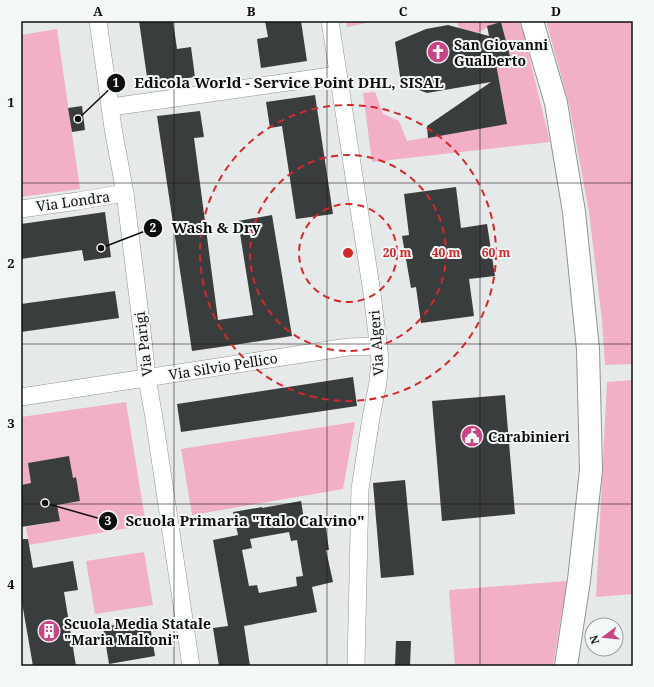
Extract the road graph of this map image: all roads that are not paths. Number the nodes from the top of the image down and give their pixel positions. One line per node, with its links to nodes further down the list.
1 (98, 21): 5 (street, Via Parigi)
2 (330, 21): 4 (street, Via Algeri)
3 (532, 21): 13 (main road)
4 (338, 75): 5 (street); 8 (street, Via Algeri)
5 (111, 107): 6 (street, Via Parigi)
6 (125, 193): 7 (street, Via Londra); 9 (street, Via Parigi)
7 (21, 209)
8 (379, 353): 9 (street, Via Silvio Pellico); 12 (street, Via Algeri)
9 (147, 378): 10 (street, Via Silvio Pellico); 11 (street, Via Parigi)
10 (21, 397)
11 (191, 666)
12 (356, 666)
13 (566, 666)

